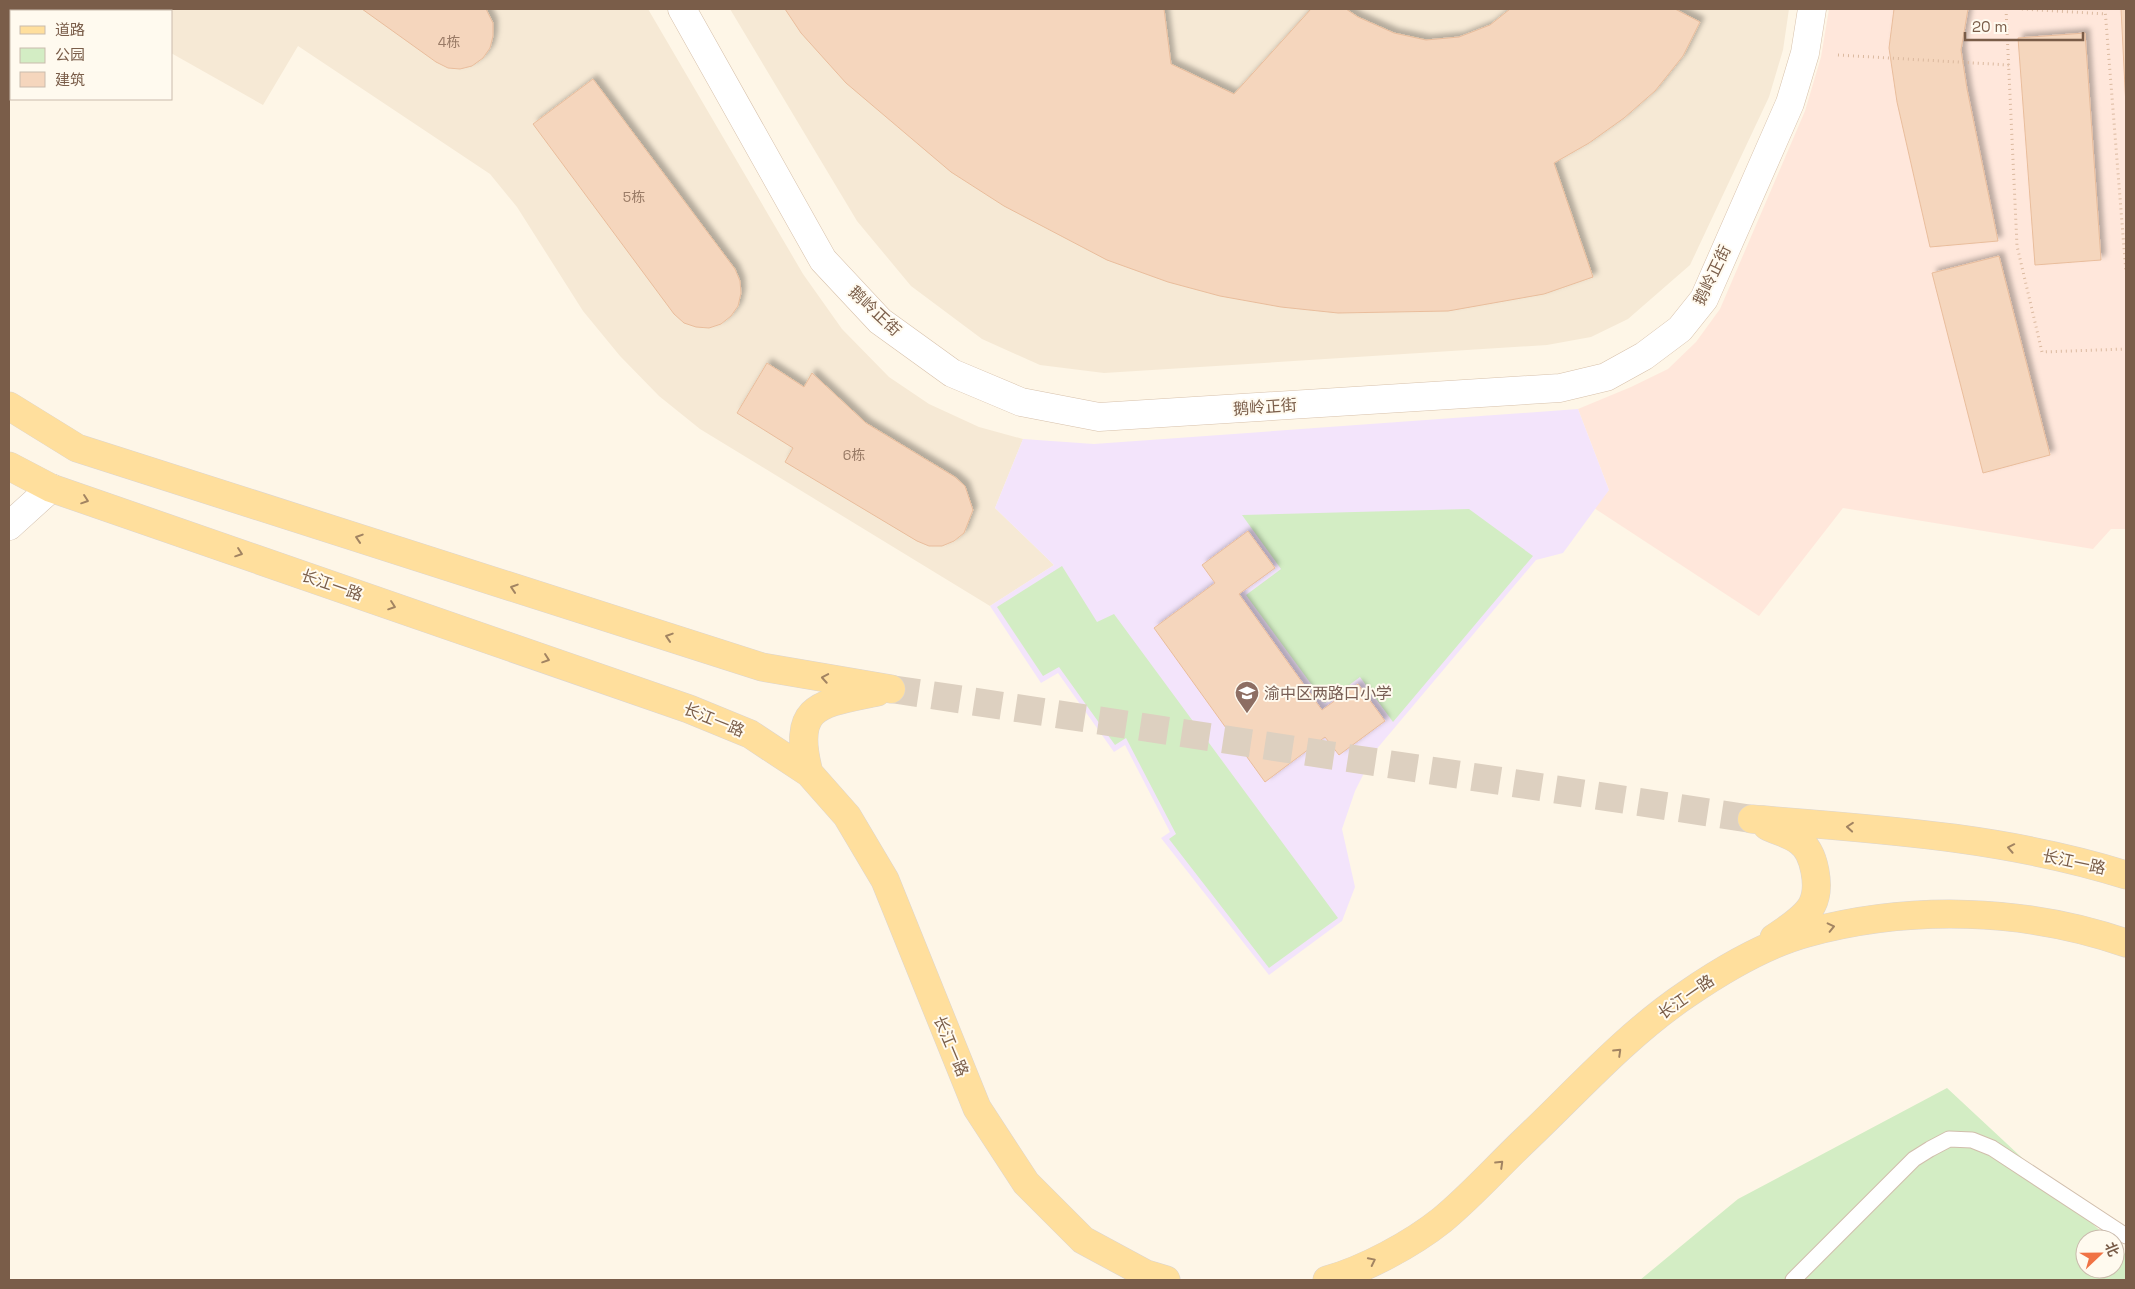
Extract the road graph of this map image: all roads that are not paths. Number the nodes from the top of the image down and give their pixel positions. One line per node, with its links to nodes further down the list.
1 (682, 9): 2 (street, 鹅岭正街)
2 (1812, 9)
3 (9, 406): 7 (main road, one-way to 3)
4 (9, 466): 5 (main road, 长江一路)
5 (51, 488): 6 (street); 7 (main road, 长江一路, one-way to 7)
6 (9, 526)
7 (809, 773): 12 (main road, 长江一路)
8 (2126, 874): 10 (main road, 长江一路, one-way to 10)
9 (2126, 943): 10 (main road, 长江一路, one-way to 9)
10 (1742, 960): 13 (main road, 长江一路, one-way to 10)
11 (2126, 1236): 14 (lane)
12 (1166, 1280)
13 (1327, 1280)
14 (1793, 1280)

